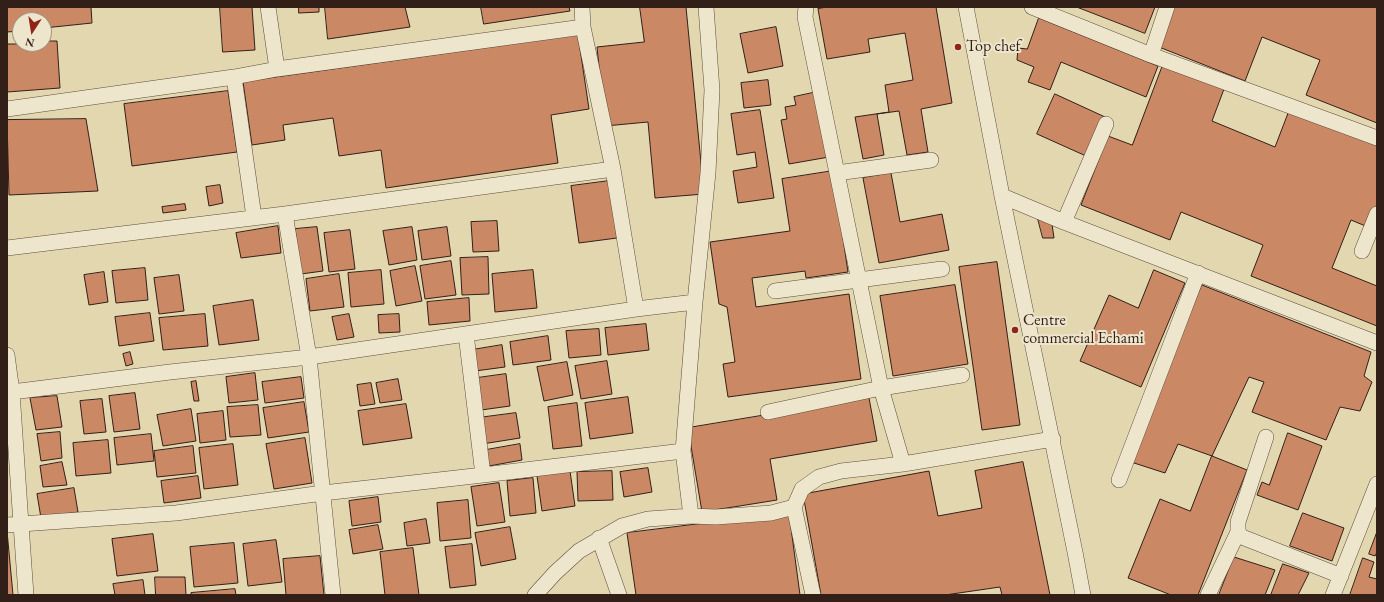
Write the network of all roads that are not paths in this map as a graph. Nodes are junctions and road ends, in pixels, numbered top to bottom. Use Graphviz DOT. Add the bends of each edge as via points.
graph roads {
  1 [pos="268,7"];
  2 [pos="582,7"];
  3 [pos="706,7"];
  4 [pos="806,7"];
  5 [pos="966,7"];
  6 [pos="1032,7"];
  7 [pos="1167,7"];
  8 [pos="583,27"];
  9 [pos="1151,55"];
  10 [pos="277,69"];
  11 [pos="234,77"];
  12 [pos="7,109"];
  13 [pos="1106,124"];
  14 [pos="1377,138"];
  15 [pos="931,160"];
  16 [pos="613,169"];
  17 [pos="837,173"];
  18 [pos="1002,196"];
  19 [pos="285,214"];
  20 [pos="1377,214"];
  21 [pos="254,217"];
  22 [pos="1064,222"];
  23 [pos="7,248"];
  24 [pos="1362,251"];
  25 [pos="942,269"];
  26 [pos="1198,272"];
  27 [pos="859,279"];
  28 [pos="774,291"];
  29 [pos="695,302"];
  30 [pos="636,309"];
  31 [pos="466,334"];
  32 [pos="1377,343"];
  33 [pos="7,355"];
  34 [pos="309,357"];
  35 [pos="962,375"];
  36 [pos="10,384"];
  37 [pos="881,388"];
  38 [pos="768,412"];
  39 [pos="1266,437"];
  40 [pos="1053,439"];
  41 [pos="682,451"];
  42 [pos="903,464"];
  43 [pos="483,475"];
  44 [pos="1119,480"];
  45 [pos="1377,484"];
  46 [pos="323,493"];
  47 [pos="794,507"];
  48 [pos="691,516"];
  49 [pos="14,524"];
  50 [pos="1238,532"];
  51 [pos="599,538"];
  52 [pos="1341,576"];
  53 [pos="26,595"];
  54 [pos="333,595"];
  55 [pos="535,595"];
  56 [pos="620,595"];
  57 [pos="813,595"];
  58 [pos="1083,595"];
  59 [pos="1208,595"];
  60 [pos="1333,595"];
  1 -- 10 [label="street"];
  2 -- 8 [label="street"];
  3 -- 29 [label="street" via="712,90 708,173"];
  4 -- 17 [label="street" via="805,17"];
  5 -- 18 [label="street"];
  6 -- 9 [label="street"];
  7 -- 9 [label="street"];
  8 -- 10 [label="street"];
  8 -- 16 [label="street"];
  9 -- 14 [label="street"];
  10 -- 11 [label="street"];
  11 -- 12 [label="street"];
  11 -- 21 [label="street"];
  13 -- 22 [label="street"];
  15 -- 17 [label="street"];
  16 -- 19 [label="street"];
  16 -- 30 [label="street"];
  17 -- 27 [label="street"];
  18 -- 22 [label="street"];
  18 -- 40 [label="street"];
  19 -- 21 [label="street"];
  19 -- 34 [label="street"];
  20 -- 24 [label="street"];
  21 -- 23 [label="street"];
  22 -- 26 [label="street"];
  25 -- 27 [label="street"];
  26 -- 32 [label="street"];
  26 -- 44 [label="street"];
  27 -- 28 [label="street"];
  27 -- 37 [label="street"];
  29 -- 30 [label="street"];
  29 -- 41 [label="street"];
  30 -- 31 [label="street"];
  31 -- 34 [label="street"];
  31 -- 43 [label="street"];
  33 -- 36 [label="street"];
  34 -- 36 [label="street" via="170,372"];
  34 -- 46 [label="street"];
  35 -- 37 [label="street"];
  36 -- 49 [label="street"];
  37 -- 38 [label="street"];
  37 -- 42 [label="street"];
  39 -- 50 [label="street" via="1238,522"];
  40 -- 42 [label="street"];
  40 -- 58 [label="street"];
  41 -- 43 [label="street"];
  41 -- 48 [label="street"];
  42 -- 47 [label="street" via="841,470 819,477 802,489"];
  43 -- 46 [label="street"];
  45 -- 52 [label="street"];
  46 -- 49 [label="street" via="176,513"];
  46 -- 54 [label="street"];
  47 -- 48 [label="street" via="770,513"];
  47 -- 57 [label="street"];
  48 -- 51 [label="street" via="648,519 622,526"];
  49 -- 53 [label="street"];
  50 -- 52 [label="street" via="1242,537"];
  50 -- 59 [label="street"];
  51 -- 55 [label="street" via="579,551"];
  51 -- 56 [label="street"];
  52 -- 60 [label="street"];
}
